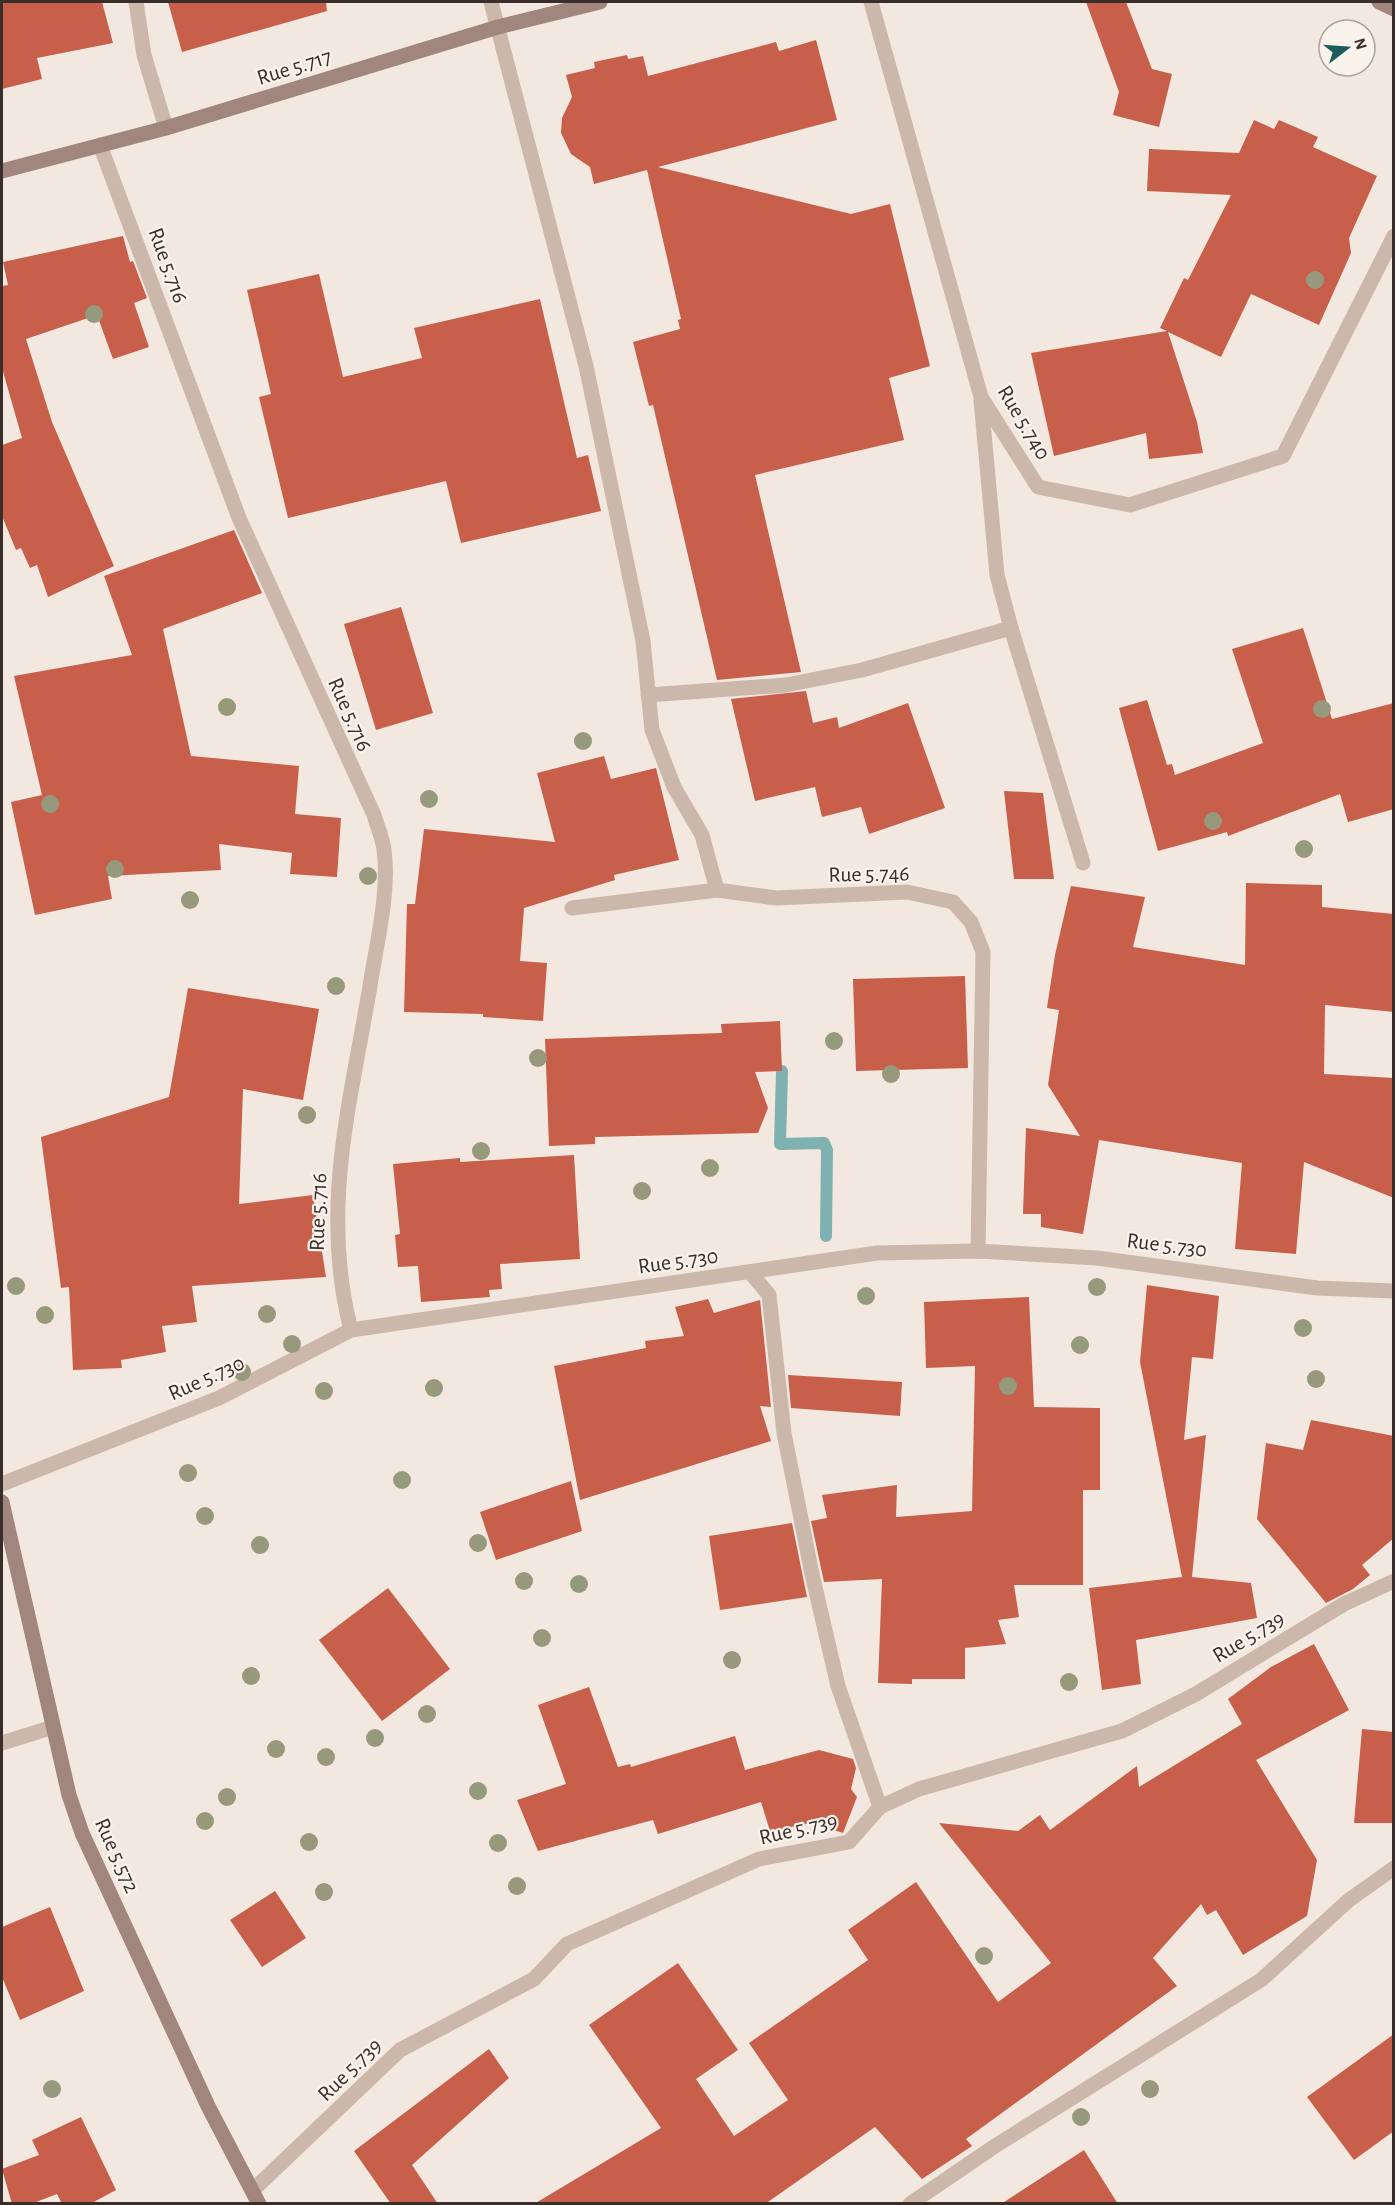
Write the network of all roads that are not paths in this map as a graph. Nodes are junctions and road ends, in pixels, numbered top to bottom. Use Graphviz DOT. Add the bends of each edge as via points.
graph roads {
  1 [pos="136,2"];
  2 [pos="491,2"];
  3 [pos="600,2"];
  4 [pos="871,2"];
  5 [pos="1379,2"];
  6 [pos="1394,9"];
  7 [pos="498,27"];
  8 [pos="166,128"];
  9 [pos="100,145"];
  10 [pos="2,171"];
  11 [pos="1394,236"];
  12 [pos="981,398"];
  13 [pos="1011,628"];
  14 [pos="648,695"];
  15 [pos="1083,863"];
  16 [pos="717,890"];
  17 [pos="572,909"];
  18 [pos="978,1251"];
  19 [pos="750,1272"];
  20 [pos="1394,1291"];
  21 [pos="351,1330"];
  22 [pos="2,1484"];
  23 [pos="2,1502"];
  24 [pos="1394,1581"];
  25 [pos="53,1727"];
  26 [pos="2,1743"];
  27 [pos="880,1807"];
  28 [pos="1394,1868"];
  29 [pos="256,2197"];
  30 [pos="910,2204"];
  1 -- 8 [label="street" via="144,55"];
  2 -- 7 [label="street"];
  3 -- 7 [label="street, Rue 5.717"];
  4 -- 12 [label="street, Rue 5.740"];
  5 -- 6 [label="street"];
  7 -- 8 [label="street, Rue 5.717"];
  7 -- 14 [label="street" via="586,366 643,641"];
  8 -- 9 [label="street, Rue 5.717"];
  9 -- 10 [label="street, Rue 5.717"];
  9 -- 21 [label="street, Rue 5.716" via="239,518 374,815 384,850 382,908 343,1137 338,1200 336,1251"];
  11 -- 12 [label="street, Rue 5.740" via="1282,456 1130,505 1038,487"];
  12 -- 13 [label="street" via="997,575"];
  13 -- 14 [label="street" via="862,669 786,685"];
  13 -- 15 [label="street"];
  14 -- 16 [label="street" via="652,729 674,787 702,835"];
  16 -- 17 [label="street, Rue 5.746"];
  16 -- 18 [label="street, Rue 5.746" via="776,898 907,892 953,902 971,922 983,952"];
  18 -- 19 [label="street, Rue 5.730" via="877,1253"];
  18 -- 20 [label="street, Rue 5.730" via="1097,1258 1317,1288"];
  19 -- 21 [label="street, Rue 5.730"];
  19 -- 27 [label="street" via="769,1295 784,1433 812,1574 838,1686"];
  21 -- 22 [label="street, Rue 5.730" via="219,1398"];
  23 -- 25 [label="street, Rue 5.572"];
  24 -- 27 [label="street, Rue 5.739" via="1344,1604 1196,1694 1122,1731 920,1789"];
  25 -- 26 [label="street"];
  25 -- 29 [label="street, Rue 5.572" via="82,1833 208,2106"];
  27 -- 29 [label="street, Rue 5.739" via="849,1842 759,1859 567,1944 534,1979 400,2050"];
  28 -- 30 [label="street" via="1349,1900 1261,1980"];
}
